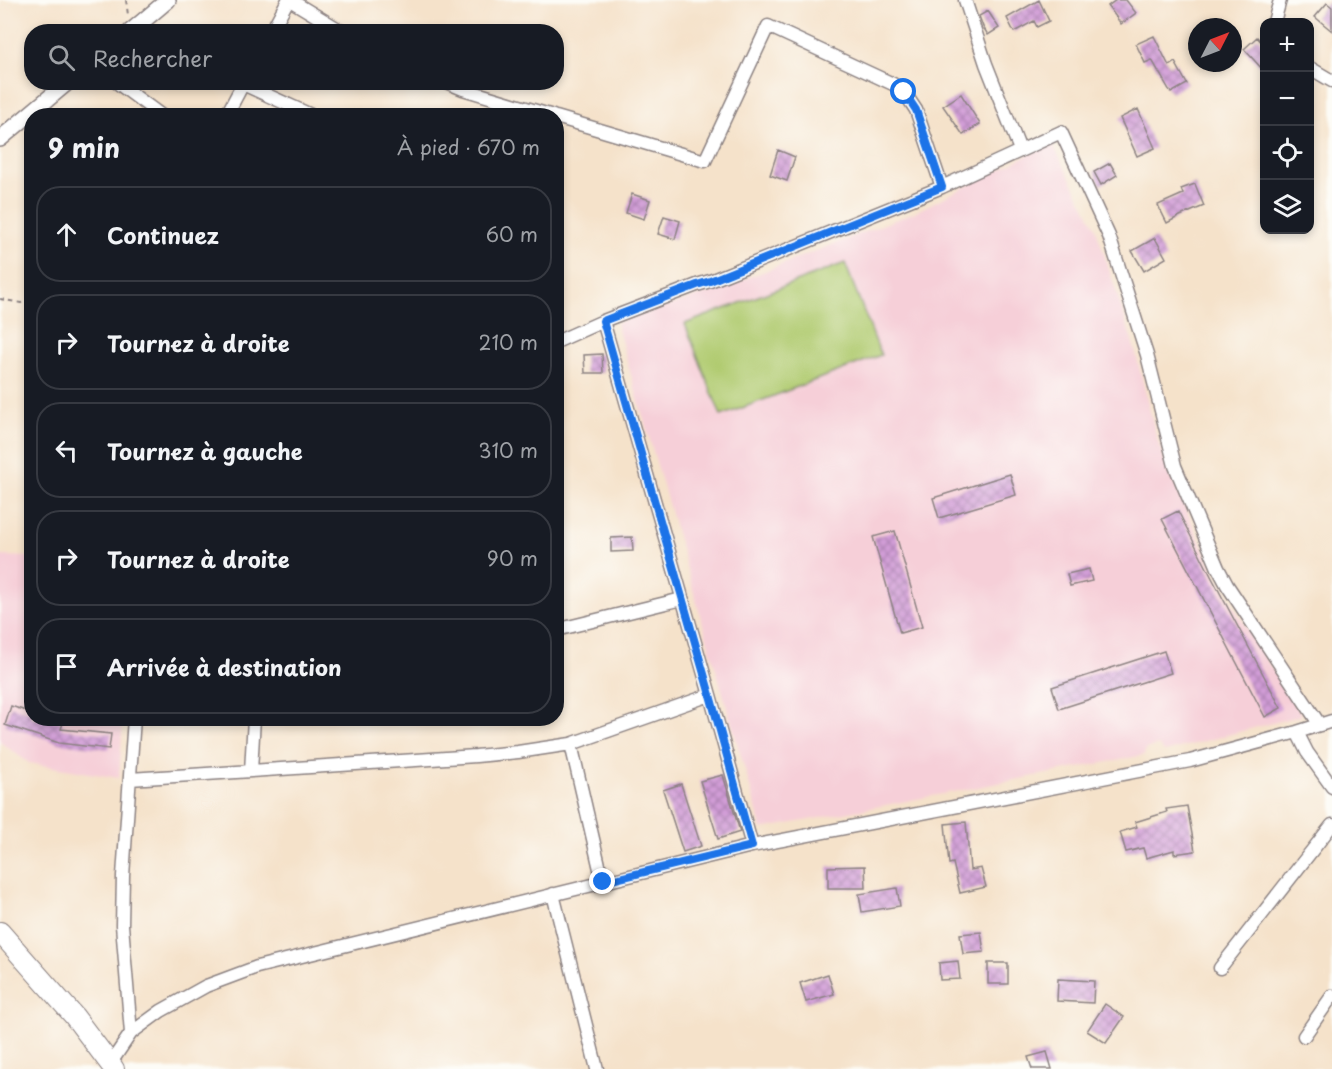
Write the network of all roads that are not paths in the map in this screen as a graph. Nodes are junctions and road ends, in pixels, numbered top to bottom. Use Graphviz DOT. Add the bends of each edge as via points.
graph roads {
  1 [pos="168,0"];
  2 [pos="289,0"];
  3 [pos="965,0"];
  4 [pos="1280,0"];
  5 [pos="1275,18"];
  6 [pos="140,24"];
  7 [pos="276,24"];
  8 [pos="330,24"];
  9 [pos="1314,70"];
  10 [pos="1332,81"];
  11 [pos="59,90"];
  12 [pos="127,90"];
  13 [pos="240,90"];
  14 [pos="259,90"];
  15 [pos="472,90"];
  16 [pos="38,108"];
  17 [pos="151,108"];
  18 [pos="230,108"];
  19 [pos="296,108"];
  20 [pos="529,108"];
  21 [pos="564,119"];
  22 [pos="24,120"];
  23 [pos="0,140"];
  24 [pos="1020,150"];
  25 [pos="942,187"];
  26 [pos="603,321"];
  27 [pos="564,338"];
  28 [pos="682,599"];
  29 [pos="564,628"];
  30 [pos="710,695"];
  31 [pos="1326,723"];
  32 [pos="133,726"];
  33 [pos="254,726"];
  34 [pos="1297,732"];
  35 [pos="571,744"];
  36 [pos="251,771"];
  37 [pos="130,778"];
  38 [pos="1332,787"];
  39 [pos="1332,825"];
  40 [pos="752,846"];
  41 [pos="603,882"];
  42 [pos="553,894"];
  43 [pos="0,932"];
  44 [pos="1220,968"];
  45 [pos="1332,996"];
  46 [pos="131,1034"];
  47 [pos="1304,1036"];
  48 [pos="112,1066"];
  49 [pos="597,1069"];
  1 -- 6 [label="street"];
  2 -- 7 [label="street"];
  2 -- 8 [label="street"];
  3 -- 24 [label="street"];
  4 -- 5 [label="street"];
  9 -- 10 [label="street"];
  11 -- 16 [label="street"];
  12 -- 17 [label="street"];
  13 -- 18 [label="street"];
  14 -- 19 [label="street"];
  15 -- 20 [label="street"];
  21 -- 25 [label="street" via="705,161 768,26 904,92 916,110"];
  22 -- 23 [label="street"];
  24 -- 25 [label="street"];
  24 -- 31 [label="street" via="1061,132 1109,236 1147,355 1175,466 1214,558 1227,585"];
  25 -- 26 [label="street"];
  26 -- 27 [label="street"];
  26 -- 28 [label="street"];
  28 -- 29 [label="street"];
  28 -- 30 [label="street"];
  30 -- 35 [label="street"];
  30 -- 40 [label="street"];
  31 -- 34 [label="street"];
  32 -- 37 [label="street"];
  33 -- 36 [label="street"];
  34 -- 38 [label="street"];
  34 -- 40 [label="street" via="1190,761"];
  35 -- 36 [label="street" via="476,756"];
  35 -- 41 [label="street"];
  36 -- 37 [label="street"];
  37 -- 46 [label="street" via="122,925"];
  39 -- 44 [label="street"];
  40 -- 41 [label="street"];
  41 -- 42 [label="street"];
  42 -- 46 [label="street" via="257,967 206,986 161,1011"];
  42 -- 49 [label="street"];
  43 -- 48 [label="main road"];
  45 -- 47 [label="street"];
  46 -- 48 [label="street"];
}
